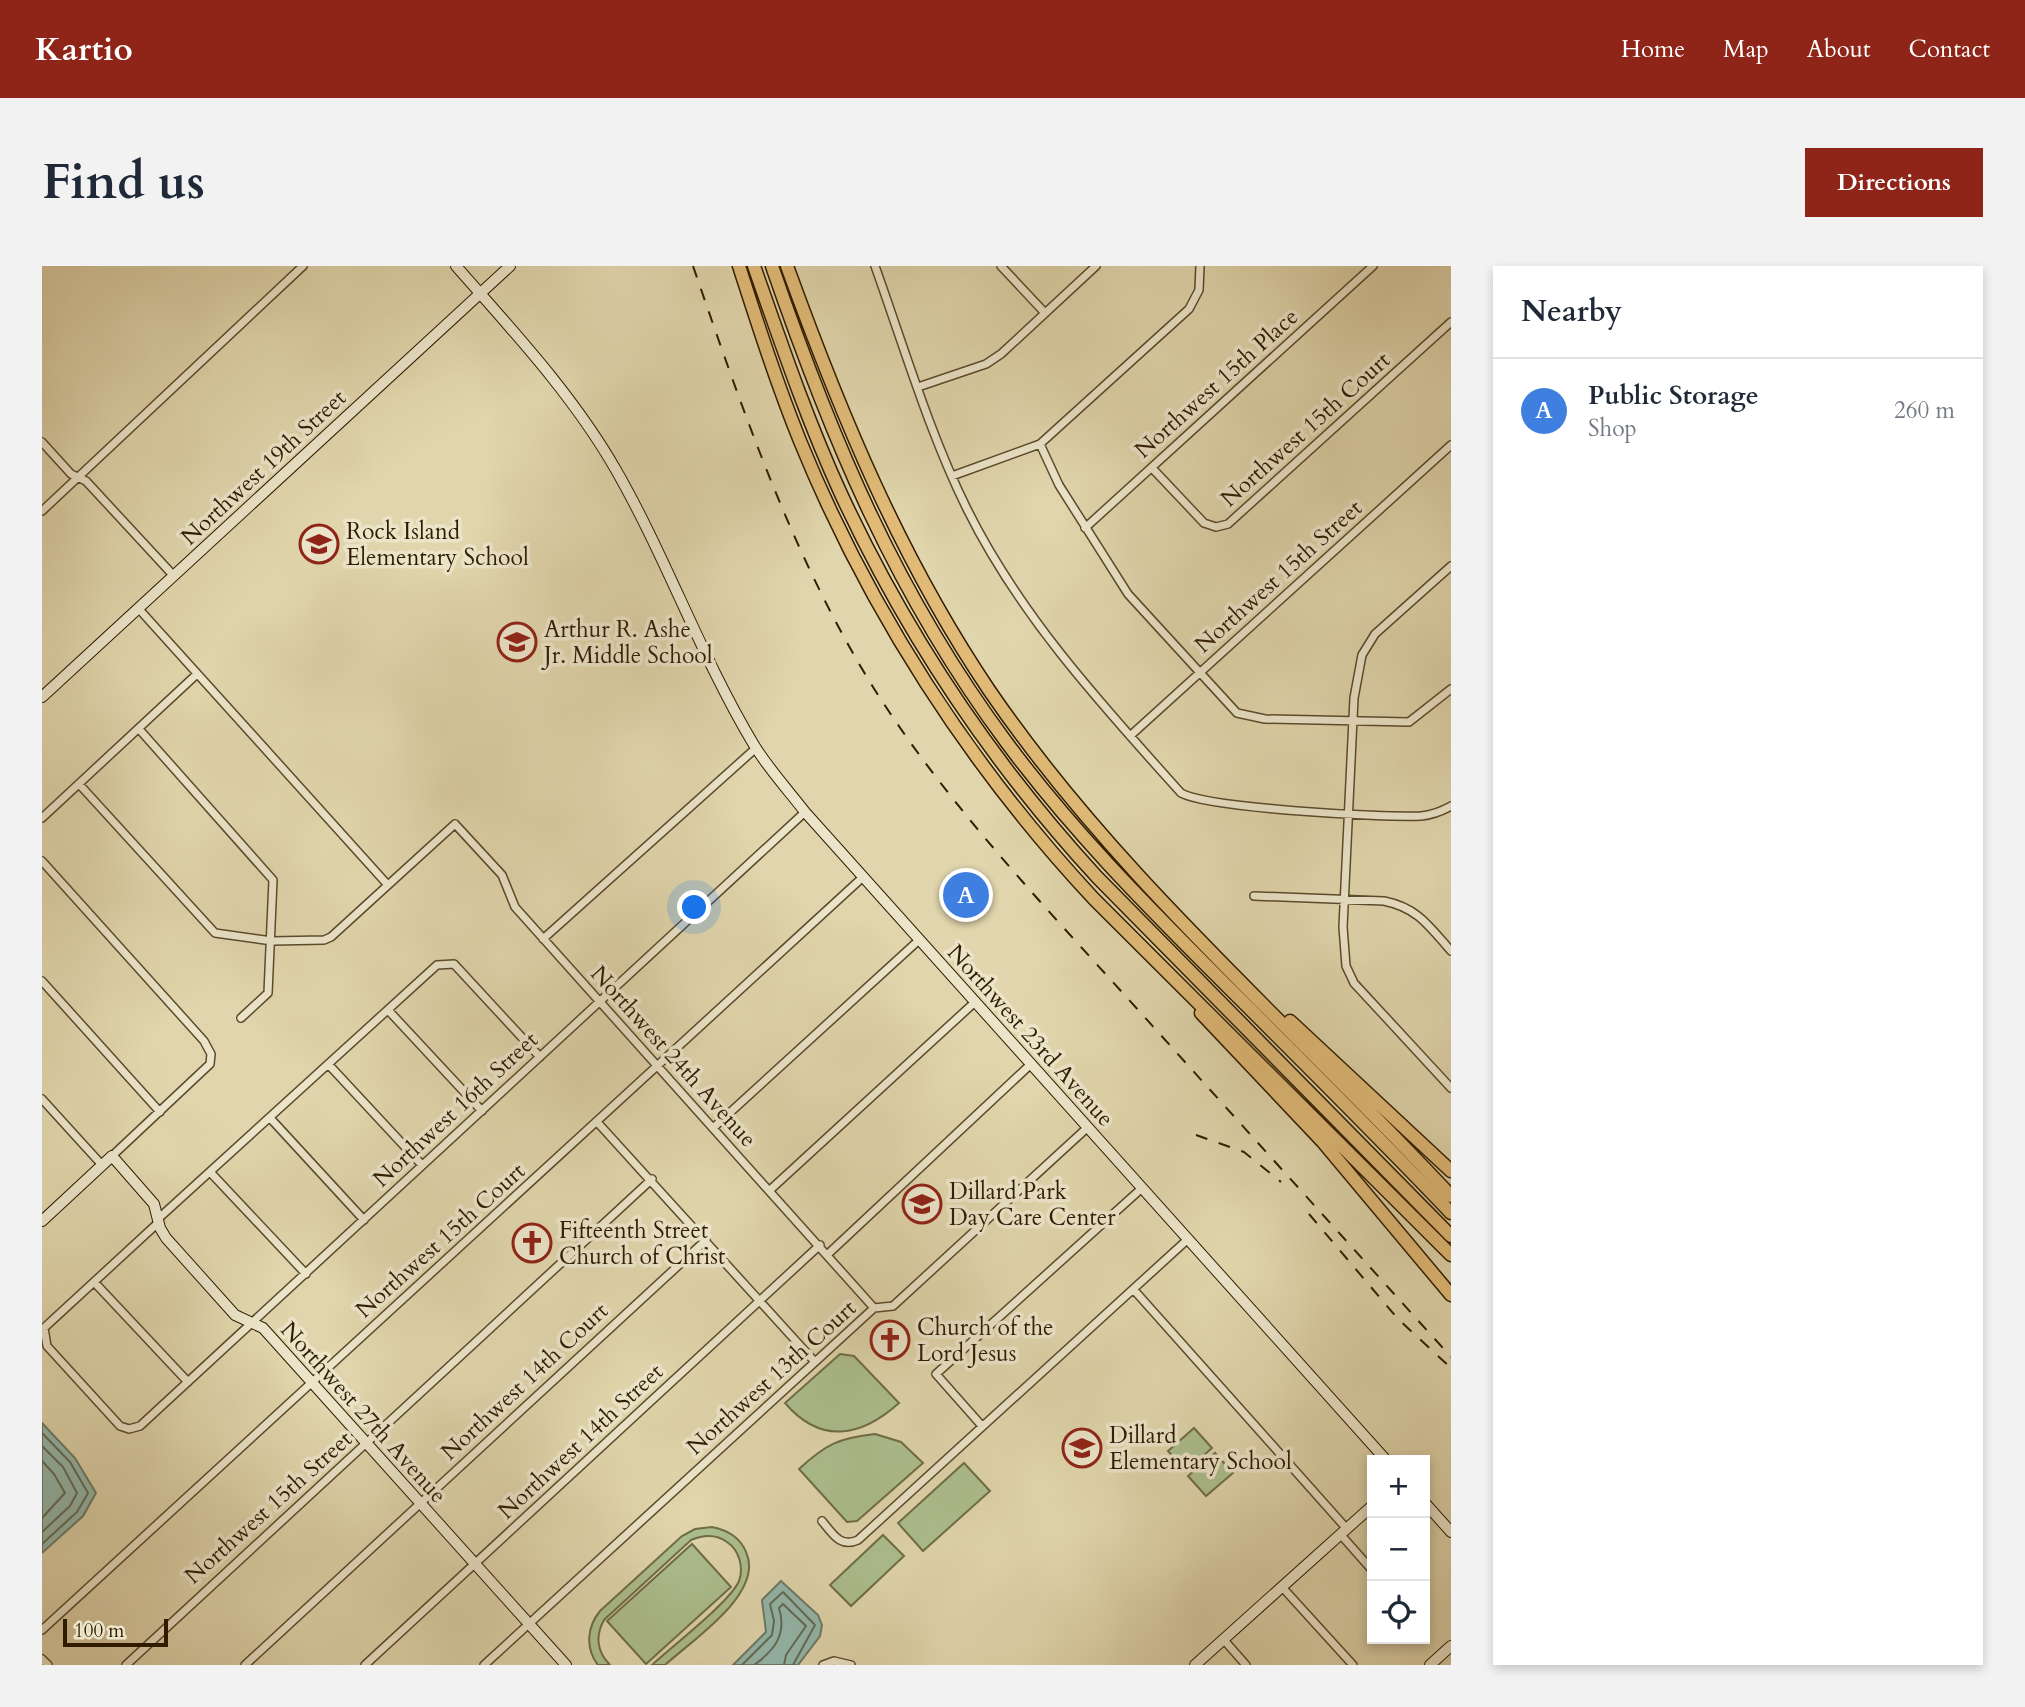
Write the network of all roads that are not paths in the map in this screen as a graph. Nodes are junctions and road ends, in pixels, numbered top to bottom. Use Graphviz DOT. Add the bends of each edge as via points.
graph roads {
  1 [pos="303,266"];
  2 [pos="456,266"];
  3 [pos="510,266"];
  4 [pos="739,266"];
  5 [pos="754,266"];
  6 [pos="772,266"];
  7 [pos="787,266"];
  8 [pos="875,266"];
  9 [pos="1001,266"];
  10 [pos="1096,266"];
  11 [pos="1200,266"];
  12 [pos="1373,266"];
  13 [pos="480,293"];
  14 [pos="1045,313"];
  15 [pos="1451,322"];
  16 [pos="918,387"];
  17 [pos="42,442"];
  18 [pos="1040,444"];
  19 [pos="1451,445"];
  20 [pos="1152,468"];
  21 [pos="952,476"];
  22 [pos="79,477"];
  23 [pos="42,511"];
  24 [pos="1085,528"];
  25 [pos="1451,566"];
  26 [pos="173,575"];
  27 [pos="879,606"];
  28 [pos="138,608"];
  29 [pos="1199,673"];
  30 [pos="197,674"];
  31 [pos="1451,689"];
  32 [pos="989,690"];
  33 [pos="955,696"];
  34 [pos="42,697"];
  35 [pos="1354,722"];
  36 [pos="139,729"];
  37 [pos="1130,736"];
  38 [pos="756,748"];
  39 [pos="79,784"];
  40 [pos="1053,802"];
  41 [pos="1451,806"];
  42 [pos="805,812"];
  43 [pos="1349,813"];
  44 [pos="42,818"];
  45 [pos="42,861"];
  46 [pos="863,877"];
  47 [pos="387,884"];
  48 [pos="1254,896"];
  49 [pos="1345,900"];
  50 [pos="543,939"];
  51 [pos="919,940"];
  52 [pos="272,941"];
  53 [pos="1451,951"];
  54 [pos="1175,979"];
  55 [pos="42,981"];
  56 [pos="1249,988"];
  57 [pos="975,1002"];
  58 [pos="599,1003"];
  59 [pos="388,1010"];
  60 [pos="241,1018"];
  61 [pos="540,1057"];
  62 [pos="1031,1063"];
  63 [pos="329,1065"];
  64 [pos="657,1067"];
  65 [pos="1451,1088"];
  66 [pos="42,1099"];
  67 [pos="482,1111"];
  68 [pos="160,1112"];
  69 [pos="271,1119"];
  70 [pos="598,1123"];
  71 [pos="1088,1127"];
  72 [pos="713,1128"];
  73 [pos="112,1156"];
  74 [pos="102,1165"];
  75 [pos="422,1165"];
  76 [pos="1451,1171"];
  77 [pos="211,1173"];
  78 [pos="652,1179"];
  79 [pos="1142,1188"];
  80 [pos="770,1189"];
  81 [pos="1451,1196"];
  82 [pos="1451,1213"];
  83 [pos="43,1219"];
  84 [pos="159,1220"];
  85 [pos="364,1220"];
  86 [pos="1451,1236"];
  87 [pos="706,1240"];
  88 [pos="1187,1240"];
  89 [pos="820,1245"];
  90 [pos="828,1254"];
  91 [pos="1451,1255"];
  92 [pos="306,1274"];
  93 [pos="95,1283"];
  94 [pos="1134,1290"];
  95 [pos="1451,1295"];
  96 [pos="759,1302"];
  97 [pos="874,1308"];
  98 [pos="253,1324"];
  99 [pos="43,1338"];
  100 [pos="815,1362"];
  101 [pos="313,1381"];
  102 [pos="188,1382"];
  103 [pos="982,1426"];
  104 [pos="366,1443"];
  105 [pos="1381,1455"];
  106 [pos="421,1503"];
  107 [pos="1430,1509"];
  108 [pos="1367,1511"];
  109 [pos="822,1521"];
  110 [pos="1344,1532"];
  111 [pos="1451,1532"];
  112 [pos="1367,1563"];
  113 [pos="474,1564"];
  114 [pos="1282,1587"];
  115 [pos="529,1623"];
  116 [pos="42,1630"];
  117 [pos="1224,1640"];
  118 [pos="1451,1646"];
  119 [pos="42,1659"];
  120 [pos="48,1665"];
  121 [pos="126,1665"];
  122 [pos="245,1665"];
  123 [pos="365,1665"];
  124 [pos="484,1665"];
  125 [pos="566,1665"];
  126 [pos="823,1665"];
  127 [pos="851,1665"];
  128 [pos="1195,1665"];
  129 [pos="1245,1665"];
  130 [pos="1353,1665"];
  131 [pos="1430,1665"];
  1 -- 22 [label="street"];
  2 -- 13 [label="street, Northwest 23rd Avenue"];
  3 -- 13 [label="street, Northwest 19th Street"];
  4 -- 27 [label="highway" via="801,443"];
  5 -- 33 [label="highway" via="802,401 842,495 901,609"];
  6 -- 40 [label="highway" via="830,429 895,567 961,678"];
  7 -- 32 [label="highway" via="876,492 923,583"];
  8 -- 16 [label="street"];
  9 -- 14 [label="street"];
  10 -- 14 [label="street"];
  11 -- 18 [label="street" via="1199,290 1189,309"];
  12 -- 20 [label="street, Northwest 15th Place"];
  13 -- 26 [label="street, Northwest 19th Street"];
  13 -- 38 [label="street, Northwest 23rd Avenue" via="587,425 616,471"];
  14 -- 16 [label="street" via="986,364"];
  15 -- 20 [label="street, Northwest 15th Court" via="1228,524 1204,523"];
  16 -- 21 [label="street"];
  17 -- 22 [label="street"];
  18 -- 21 [label="street"];
  18 -- 24 [label="street"];
  19 -- 29 [label="street, Northwest 15th Street"];
  20 -- 24 [label="street, Northwest 15th Place"];
  21 -- 37 [label="street" via="993,555 1065,662"];
  22 -- 23 [label="street"];
  22 -- 26 [label="street"];
  24 -- 29 [label="street" via="1128,594"];
  25 -- 35 [label="street" via="1375,634 1362,655"];
  26 -- 28 [label="street, Northwest 19th Street"];
  27 -- 33 [label="highway"];
  27 -- 54 [label="highway" via="948,717 1009,800 1094,899"];
  28 -- 30 [label="street"];
  28 -- 34 [label="street, Northwest 19th Street"];
  29 -- 35 [label="street" via="1237,713 1265,719"];
  29 -- 37 [label="street, Northwest 15th Street"];
  30 -- 36 [label="street"];
  30 -- 47 [label="street"];
  31 -- 35 [label="street" via="1409,722"];
  32 -- 40 [label="highway"];
  32 -- 56 [label="highway" via="1099,831"];
  33 -- 86 [label="highway" via="1088,868"];
  35 -- 43 [label="street"];
  36 -- 39 [label="street"];
  36 -- 52 [label="street" via="273,880"];
  37 -- 43 [label="street" via="1189,797"];
  38 -- 42 [label="street, Northwest 23rd Avenue"];
  38 -- 50 [label="street"];
  39 -- 44 [label="street"];
  39 -- 52 [label="street" via="215,933"];
  40 -- 82 [label="highway" via="1121,880"];
  41 -- 43 [label="street" via="1422,816"];
  42 -- 46 [label="street, Northwest 23rd Avenue"];
  42 -- 58 [label="street, Northwest 16th Street"];
  43 -- 49 [label="street"];
  45 -- 68 [label="street" via="211,1054 210,1064"];
  46 -- 51 [label="street, Northwest 23rd Avenue"];
  46 -- 64 [label="street, Northwest 15th Court"];
  47 -- 50 [label="street, Northwest 24th Avenue" via="455,824 502,875 515,907"];
  47 -- 52 [label="street" via="324,940"];
  48 -- 49 [label="street"];
  49 -- 53 [label="street" via="1402,904 1416,912"];
  49 -- 65 [label="street" via="1346,966 1354,983"];
  50 -- 58 [label="street, Northwest 24th Avenue"];
  51 -- 57 [label="street, Northwest 23rd Avenue"];
  51 -- 72 [label="street"];
  52 -- 60 [label="street" via="268,993"];
  54 -- 91 [label="highway"];
  54 -- 95 [label="highway" via="1213,1030 1322,1141"];
  55 -- 68 [label="street"];
  56 -- 76 [label="highway" via="1308,1035"];
  56 -- 81 [label="highway"];
  57 -- 62 [label="street, Northwest 23rd Avenue"];
  57 -- 80 [label="street"];
  58 -- 61 [label="street, Northwest 16th Street"];
  58 -- 64 [label="street, Northwest 24th Avenue"];
  59 -- 61 [label="street" via="437,965 454,964"];
  59 -- 63 [label="street"];
  59 -- 67 [label="street"];
  61 -- 67 [label="street, Northwest 16th Street"];
  62 -- 71 [label="street, Northwest 23rd Avenue"];
  62 -- 90 [label="street"];
  63 -- 69 [label="street"];
  63 -- 75 [label="street"];
  64 -- 70 [label="street, Northwest 15th Court"];
  64 -- 72 [label="street, Northwest 24th Avenue"];
  66 -- 74 [label="street"];
  67 -- 75 [label="street, Northwest 16th Street"];
  68 -- 73 [label="street"];
  69 -- 77 [label="street"];
  69 -- 85 [label="street"];
  70 -- 78 [label="street"];
  70 -- 101 [label="street, Northwest 15th Court"];
  71 -- 79 [label="street, Northwest 23rd Avenue"];
  71 -- 97 [label="street, Northwest 13th Court" via="893,1306"];
  72 -- 80 [label="street, Northwest 24th Avenue"];
  73 -- 74 [label="street"];
  73 -- 84 [label="street, Northwest 27th Avenue" via="154,1204"];
  74 -- 83 [label="street"];
  75 -- 85 [label="street, Northwest 16th Street"];
  77 -- 84 [label="street"];
  77 -- 92 [label="street"];
  78 -- 87 [label="street"];
  78 -- 104 [label="street, Northwest 15th Street"];
  79 -- 88 [label="street, Northwest 23rd Avenue"];
  79 -- 103 [label="street" via="936,1374"];
  80 -- 89 [label="street, Northwest 24th Avenue"];
  84 -- 93 [label="street"];
  84 -- 98 [label="street, Northwest 27th Avenue" via="166,1238 235,1315"];
  85 -- 92 [label="street, Northwest 16th Street"];
  87 -- 96 [label="street"];
  87 -- 106 [label="street, Northwest 14th Court"];
  88 -- 94 [label="street"];
  88 -- 105 [label="street, Northwest 23rd Avenue"];
  89 -- 90 [label="street, Northwest 24th Avenue"];
  89 -- 96 [label="street, Northwest 14th Street"];
  90 -- 97 [label="street, Northwest 24th Avenue"];
  92 -- 98 [label="street, Northwest 16th Street"];
  93 -- 99 [label="street" via="44,1328"];
  93 -- 102 [label="street"];
  94 -- 103 [label="street"];
  94 -- 110 [label="street"];
  96 -- 100 [label="street"];
  96 -- 113 [label="street, Northwest 14th Street"];
  97 -- 100 [label="street, Northwest 13th Court"];
  98 -- 101 [label="street, Northwest 27th Avenue" via="263,1328"];
  98 -- 102 [label="street, Northwest 16th Street"];
  99 -- 102 [label="street, Northwest 16th Street" via="120,1426 129,1429 140,1426"];
  100 -- 115 [label="street, Northwest 13th Court"];
  101 -- 104 [label="street, Northwest 27th Avenue"];
  101 -- 116 [label="street, Northwest 15th Court"];
  103 -- 109 [label="street" via="858,1540 841,1542"];
  104 -- 106 [label="street, Northwest 27th Avenue"];
  104 -- 121 [label="street, Northwest 15th Street"];
  106 -- 113 [label="street, Northwest 27th Avenue"];
  106 -- 122 [label="street, Northwest 14th Court"];
  107 -- 111 [label="street"];
  108 -- 110 [label="street"];
  110 -- 112 [label="street"];
  110 -- 114 [label="street"];
  113 -- 115 [label="street, Northwest 27th Avenue"];
  113 -- 123 [label="street, Northwest 14th Street"];
  114 -- 117 [label="street"];
  114 -- 130 [label="street"];
  115 -- 124 [label="street, Northwest 13th Court"];
  115 -- 125 [label="street, Northwest 27th Avenue"];
  117 -- 128 [label="street"];
  117 -- 129 [label="street"];
  118 -- 131 [label="street"];
  119 -- 120 [label="street"];
  126 -- 127 [label="street" via="834,1661"];
}
